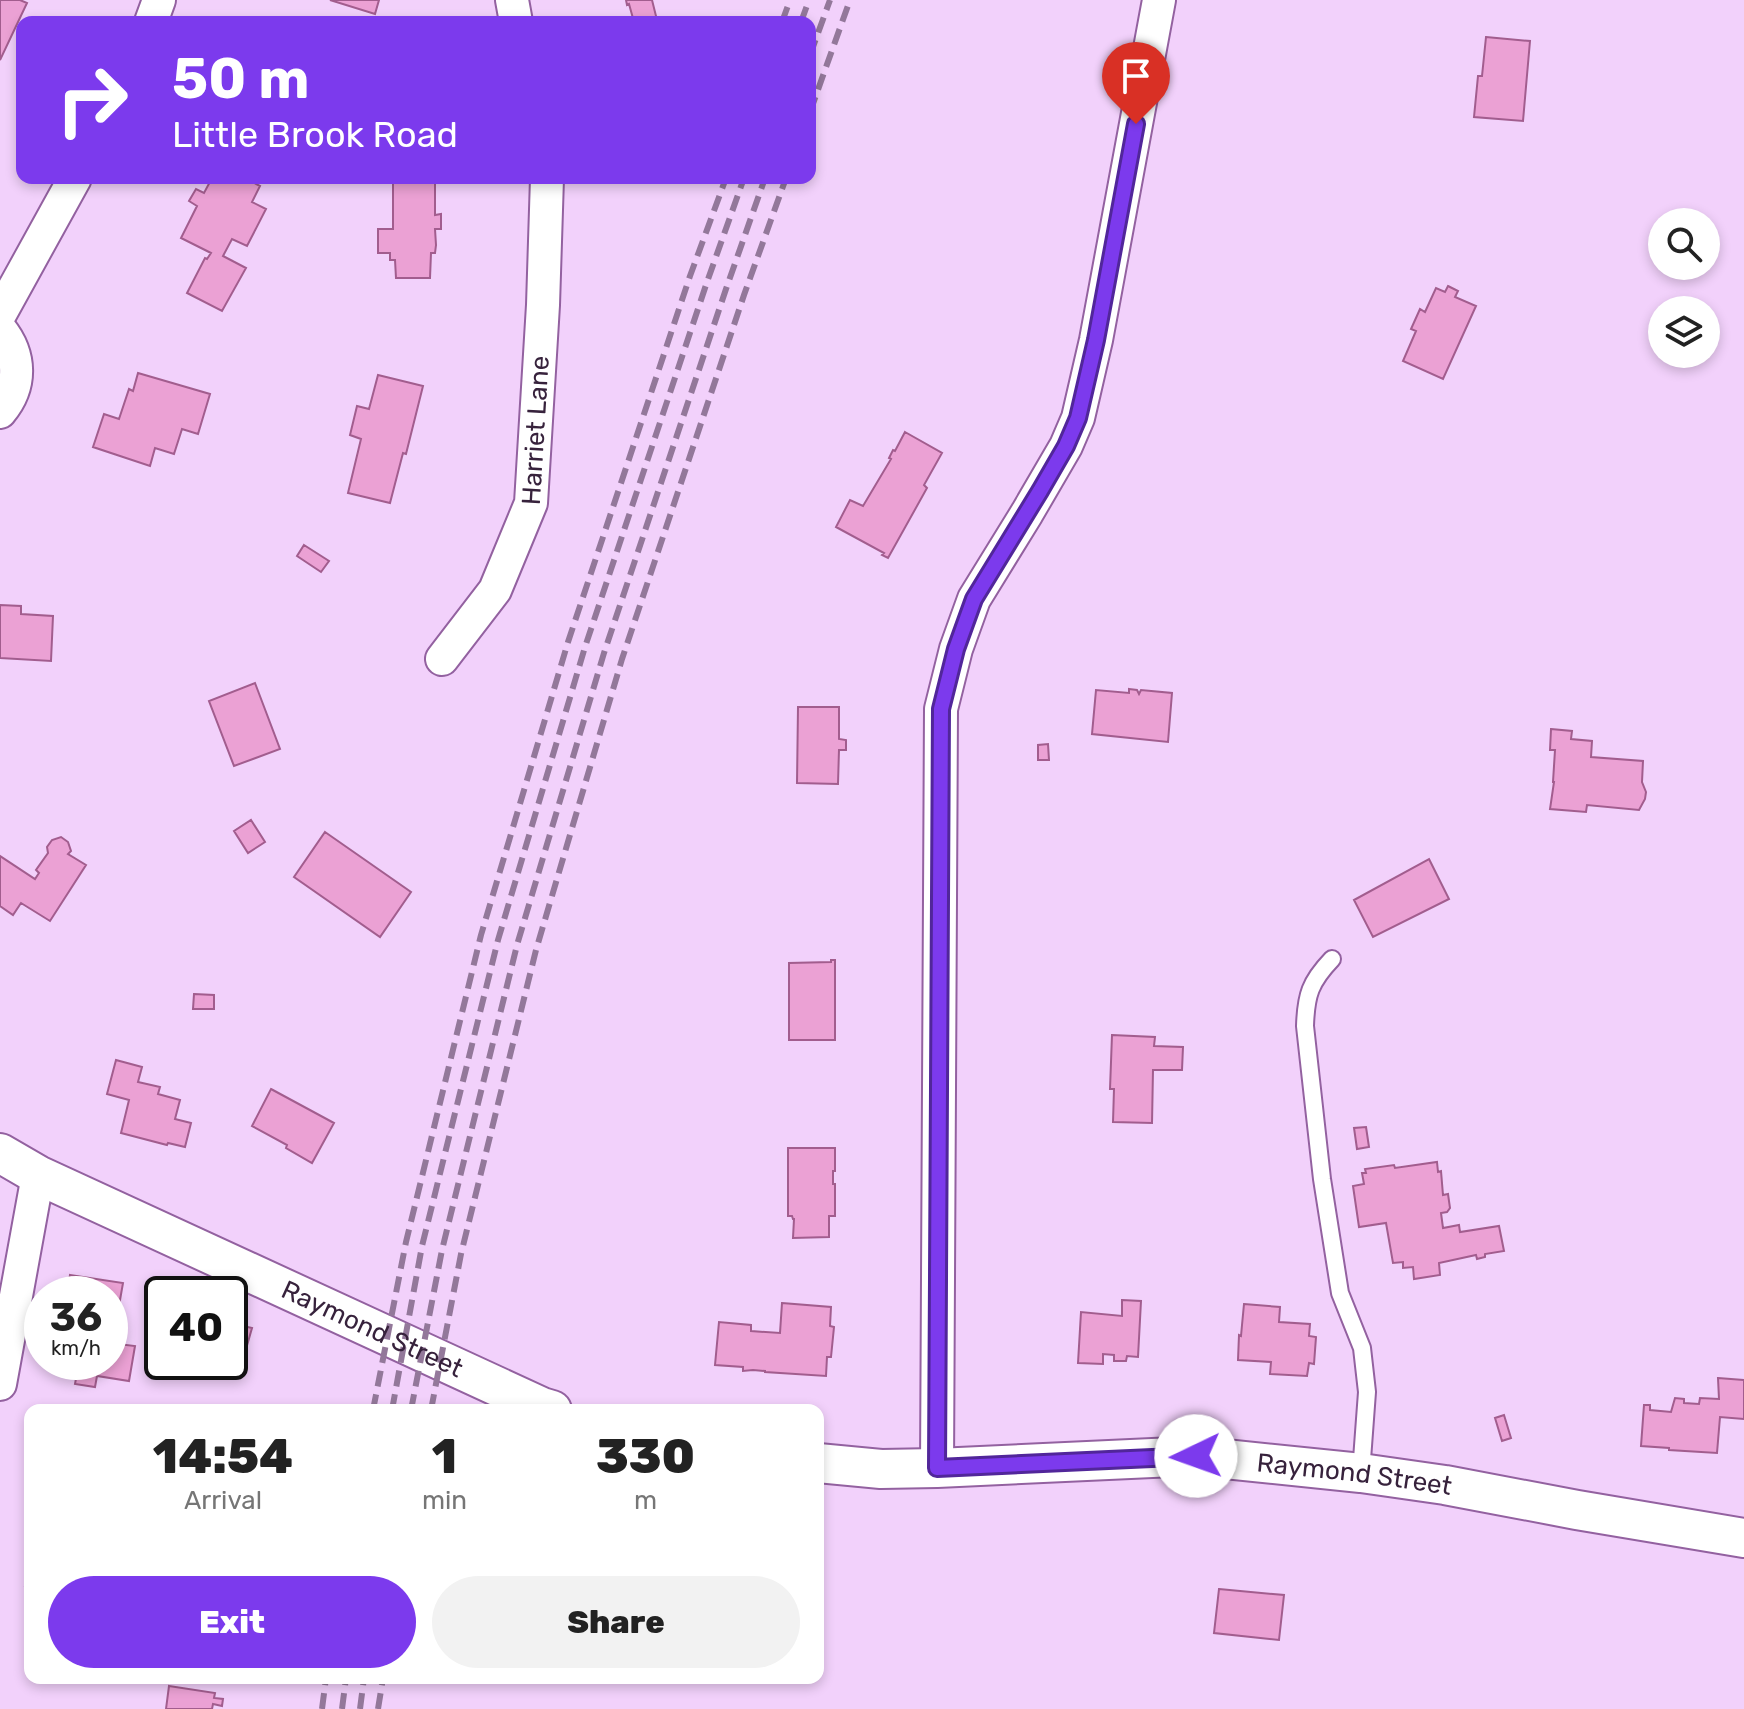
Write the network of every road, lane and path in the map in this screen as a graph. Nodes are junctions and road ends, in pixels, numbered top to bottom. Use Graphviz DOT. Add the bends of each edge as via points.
graph roads {
  1 [pos="1159,0"];
  2 [pos="72,184"];
  3 [pos="547,184"];
  4 [pos="0,314"];
  5 [pos="0,329"];
  6 [pos="0,412"];
  7 [pos="442,659"];
  8 [pos="1332,959"];
  9 [pos="0,1153"];
  10 [pos="38,1175"];
  11 [pos="0,1384"];
  12 [pos="535,1404"];
  13 [pos="824,1464"];
  14 [pos="937,1468"];
  15 [pos="1361,1473"];
  16 [pos="1744,1538"];
  1 -- 14 [label="street" via="1078,418 974,599 941,709"];
  2 -- 4 [label="street"];
  3 -- 7 [label="street, Harriet Lane" via="531,503 495,590"];
  5 -- 6 [label="street" via="17,364 14,388"];
  8 -- 15 [label="lane" via="1317,975 1306,1001 1305,1026 1340,1293 1362,1348 1367,1392"];
  9 -- 10 [label="street, Raymond Street"];
  10 -- 11 [label="street"];
  10 -- 12 [label="street, Raymond Street"];
  13 -- 14 [label="street, Raymond Street"];
  14 -- 15 [label="street, Raymond Street" via="1196,1456"];
  15 -- 16 [label="street, Raymond Street"];
}
